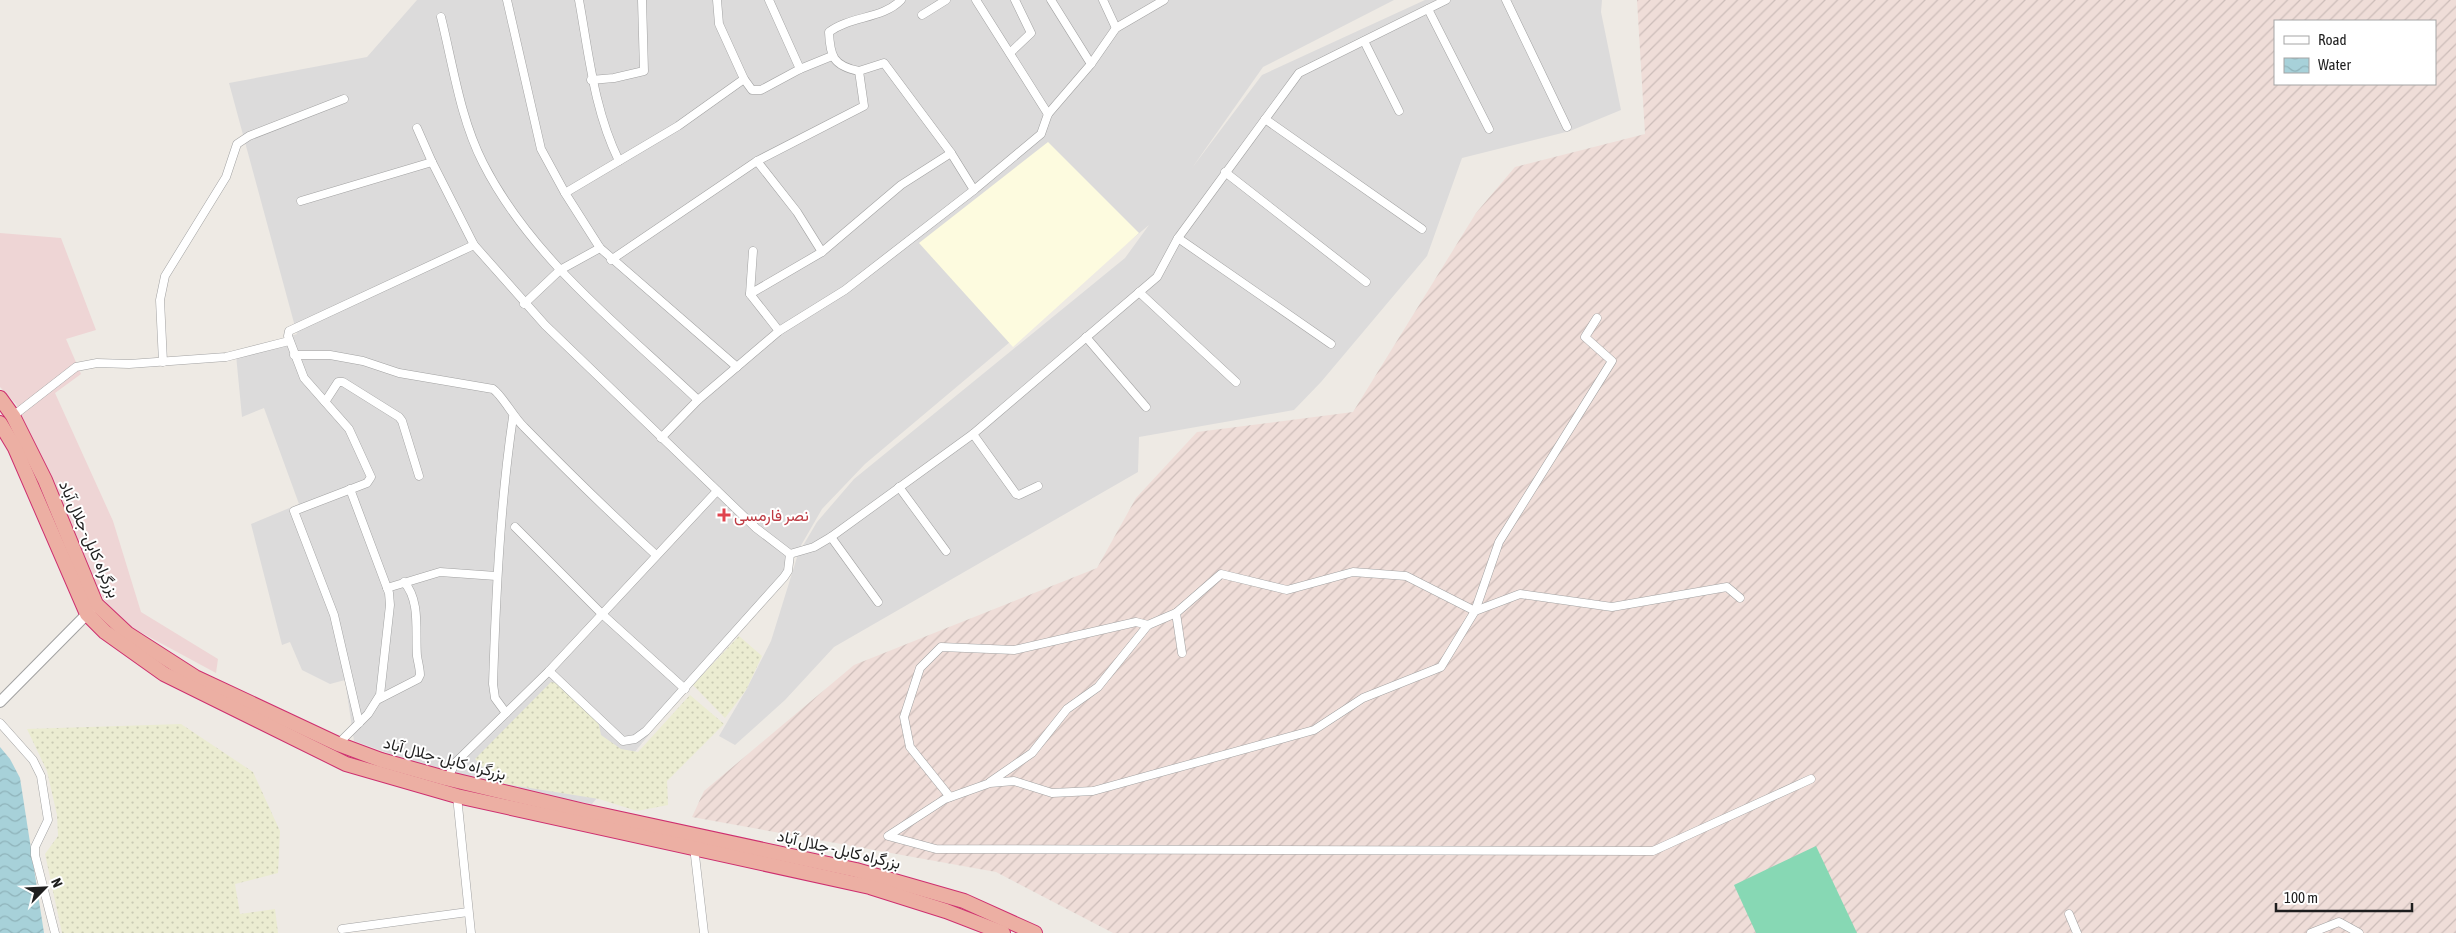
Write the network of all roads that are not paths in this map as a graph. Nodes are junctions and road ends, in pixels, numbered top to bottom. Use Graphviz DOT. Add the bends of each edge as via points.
graph roads {
  1 [pos="508,0"];
  2 [pos="579,0"];
  3 [pos="642,0"];
  4 [pos="717,0"];
  5 [pos="769,0"];
  6 [pos="901,0"];
  7 [pos="946,0"];
  8 [pos="976,0"];
  9 [pos="1015,0"];
  10 [pos="1051,0"];
  11 [pos="1103,0"];
  12 [pos="1164,0"];
  13 [pos="1446,0"];
  14 [pos="1506,0"];
  15 [pos="1428,8"];
  16 [pos="922,15"];
  17 [pos="441,17"];
  18 [pos="1116,28"];
  19 [pos="1364,40"];
  20 [pos="1010,53"];
  21 [pos="832,56"];
  22 [pos="1091,64"];
  23 [pos="800,69"];
  24 [pos="859,71"];
  25 [pos="744,79"];
  26 [pos="591,80"];
  27 [pos="344,99"];
  28 [pos="1399,111"];
  29 [pos="1048,114"];
  30 [pos="1265,118"];
  31 [pos="1568,127"];
  32 [pos="417,128"];
  33 [pos="1489,129"];
  34 [pos="951,153"];
  35 [pos="619,161"];
  36 [pos="757,161"];
  37 [pos="432,162"];
  38 [pos="1225,172"];
  39 [pos="974,190"];
  40 [pos="565,193"];
  41 [pos="301,200"];
  42 [pos="1422,229"];
  43 [pos="1178,238"];
  44 [pos="474,245"];
  45 [pos="600,248"];
  46 [pos="753,251"];
  47 [pos="822,252"];
  48 [pos="612,260"];
  49 [pos="560,270"];
  50 [pos="1366,282"];
  51 [pos="1139,292"];
  52 [pos="750,294"];
  53 [pos="524,304"];
  54 [pos="1597,318"];
  55 [pos="779,331"];
  56 [pos="1086,337"];
  57 [pos="289,341"];
  58 [pos="1331,344"];
  59 [pos="294,355"];
  60 [pos="163,362"];
  61 [pos="737,367"];
  62 [pos="1236,382"];
  63 [pos="0,398"];
  64 [pos="698,400"];
  65 [pos="325,402"];
  66 [pos="1146,407"];
  67 [pos="13,416"];
  68 [pos="514,417"];
  69 [pos="0,423"];
  70 [pos="973,434"];
  71 [pos="661,438"];
  72 [pos="419,476"];
  73 [pos="1038,486"];
  74 [pos="899,488"];
  75 [pos="350,489"];
  76 [pos="717,491"];
  77 [pos="515,527"];
  78 [pos="830,537"];
  79 [pos="946,550"];
  80 [pos="790,554"];
  81 [pos="656,555"];
  82 [pos="496,576"];
  83 [pos="404,582"];
  84 [pos="387,588"];
  85 [pos="1740,598"];
  86 [pos="878,602"];
  87 [pos="92,609"];
  88 [pos="1474,610"];
  89 [pos="1176,612"];
  90 [pos="602,614"];
  91 [pos="1148,626"];
  92 [pos="1182,654"];
  93 [pos="549,671"];
  94 [pos="685,688"];
  95 [pos="379,699"];
  96 [pos="0,702"];
  97 [pos="506,713"];
  98 [pos="0,723"];
  99 [pos="359,723"];
  100 [pos="338,744"];
  101 [pos="445,778"];
  102 [pos="1811,779"];
  103 [pos="990,783"];
  104 [pos="457,796"];
  105 [pos="950,797"];
  106 [pos="693,841"];
  107 [pos="468,912"];
  108 [pos="2069,914"];
  109 [pos="342,929"];
  110 [pos="55,933"];
  111 [pos="471,933"];
  112 [pos="704,933"];
  113 [pos="1003,933"];
  114 [pos="1035,933"];
  115 [pos="2077,933"];
  116 [pos="2311,933"];
  117 [pos="2359,933"];
  1 -- 40 [label="street" via="542,149"];
  2 -- 26 [label="street"];
  3 -- 26 [label="street" via="644,71"];
  4 -- 25 [label="street" via="719,24"];
  5 -- 23 [label="street"];
  6 -- 21 [label="street" via="893,8 829,32"];
  7 -- 16 [label="street"];
  8 -- 20 [label="street"];
  9 -- 20 [label="street" via="1031,33"];
  10 -- 22 [label="street"];
  11 -- 18 [label="street"];
  12 -- 18 [label="street"];
  13 -- 15 [label="street"];
  14 -- 31 [label="street"];
  15 -- 19 [label="street"];
  15 -- 33 [label="street"];
  17 -- 49 [label="street" via="470,130 482,162 505,202"];
  18 -- 22 [label="street"];
  19 -- 28 [label="street"];
  19 -- 30 [label="street" via="1299,73"];
  20 -- 29 [label="street"];
  21 -- 23 [label="street"];
  21 -- 24 [label="street" via="837,64"];
  22 -- 29 [label="street"];
  23 -- 25 [label="street" via="756,91"];
  24 -- 34 [label="street" via="884,63"];
  24 -- 36 [label="street" via="864,106"];
  25 -- 35 [label="street" via="678,126"];
  26 -- 35 [label="street"];
  27 -- 60 [label="street" via="249,136 237,144 226,176 165,276 160,300"];
  29 -- 39 [label="street" via="1041,134"];
  30 -- 38 [label="street"];
  30 -- 42 [label="street"];
  32 -- 37 [label="street"];
  34 -- 39 [label="street"];
  34 -- 47 [label="street" via="901,185"];
  35 -- 40 [label="street"];
  36 -- 47 [label="street" via="797,212"];
  36 -- 48 [label="street"];
  37 -- 41 [label="street"];
  37 -- 44 [label="street"];
  38 -- 43 [label="street"];
  38 -- 50 [label="street"];
  39 -- 55 [label="street" via="845,290"];
  40 -- 45 [label="street"];
  43 -- 51 [label="street" via="1157,277"];
  43 -- 58 [label="street"];
  44 -- 53 [label="street"];
  44 -- 57 [label="street" via="289,331"];
  45 -- 48 [label="street"];
  45 -- 49 [label="street"];
  46 -- 52 [label="street"];
  47 -- 52 [label="street"];
  48 -- 61 [label="street"];
  49 -- 53 [label="street"];
  49 -- 64 [label="street"];
  51 -- 56 [label="street"];
  51 -- 62 [label="street"];
  52 -- 55 [label="street"];
  53 -- 71 [label="street"];
  54 -- 88 [label="street" via="1585,337 1612,361 1499,542"];
  55 -- 61 [label="street"];
  56 -- 66 [label="street"];
  56 -- 70 [label="street"];
  57 -- 59 [label="street"];
  57 -- 60 [label="street" via="226,357"];
  59 -- 65 [label="street" via="304,378"];
  59 -- 68 [label="street" via="330,355 399,372 493,389"];
  60 -- 67 [label="street" via="97,363 76,367"];
  61 -- 64 [label="street"];
  63 -- 67 [label="highway, بزرگراه کابل- جلال آباد"];
  64 -- 71 [label="street"];
  65 -- 72 [label="street" via="338,382 343,382 399,417"];
  65 -- 75 [label="street" via="349,429 371,477 367,483"];
  67 -- 87 [label="highway, بزرگراه کابل- جلال آباد" via="45,480"];
  68 -- 81 [label="street"];
  68 -- 82 [label="street" via="506,461"];
  69 -- 87 [label="highway, بزرگراه کابل- جلال آباد"];
  70 -- 73 [label="street" via="1016,494"];
  70 -- 74 [label="street"];
  71 -- 76 [label="street"];
  74 -- 78 [label="street"];
  74 -- 79 [label="street"];
  75 -- 84 [label="street"];
  75 -- 99 [label="street" via="294,511 334,615"];
  76 -- 80 [label="street" via="756,528"];
  76 -- 81 [label="street"];
  77 -- 90 [label="street"];
  78 -- 80 [label="street" via="814,547"];
  78 -- 86 [label="street"];
  80 -- 94 [label="street" via="784,577"];
  81 -- 90 [label="street"];
  82 -- 83 [label="street" via="440,572"];
  82 -- 97 [label="street" via="493,684 495,698"];
  83 -- 84 [label="street"];
  83 -- 95 [label="street" via="417,620 420,675"];
  84 -- 95 [label="street" via="390,605"];
  85 -- 88 [label="street" via="1727,587 1612,607 1520,594"];
  87 -- 96 [label="street"];
  87 -- 100 [label="highway, بزرگراه کابل- جلال آباد" via="195,677"];
  87 -- 104 [label="highway, بزرگراه کابل- جلال آباد" via="105,632 164,674 346,764"];
  88 -- 89 [label="street" via="1406,576 1353,572 1287,590 1221,574"];
  88 -- 103 [label="street" via="1441,667 1363,698 1314,730 1093,791 1052,793 1014,781"];
  89 -- 91 [label="street"];
  89 -- 92 [label="street"];
  90 -- 93 [label="street"];
  90 -- 94 [label="street"];
  91 -- 103 [label="street" via="1098,687 1068,709 1032,752"];
  91 -- 105 [label="street" via="1136,622 1014,650 941,648 920,668 904,717 910,747"];
  93 -- 94 [label="street" via="627,742 646,731"];
  93 -- 97 [label="street"];
  95 -- 99 [label="street"];
  97 -- 101 [label="street" via="456,762"];
  98 -- 110 [label="street" via="34,760 41,776 48,820 34,847"];
  99 -- 100 [label="street"];
  100 -- 101 [label="highway, بزرگراه کابل- جلال آباد"];
  101 -- 106 [label="highway, بزرگراه کابل- جلال آباد"];
  102 -- 105 [label="street" via="1653,851 936,849 888,836"];
  103 -- 105 [label="street"];
  104 -- 106 [label="highway, بزرگراه کابل- جلال آباد"];
  104 -- 107 [label="street"];
  106 -- 112 [label="street"];
  106 -- 113 [label="highway, بزرگراه کابل- جلال آباد" via="870,887"];
  106 -- 114 [label="highway, بزرگراه کابل- جلال آباد" via="856,870 941,893"];
  107 -- 109 [label="street"];
  107 -- 111 [label="street"];
  108 -- 115 [label="street"];
  116 -- 117 [label="street" via="2339,922"];
}
